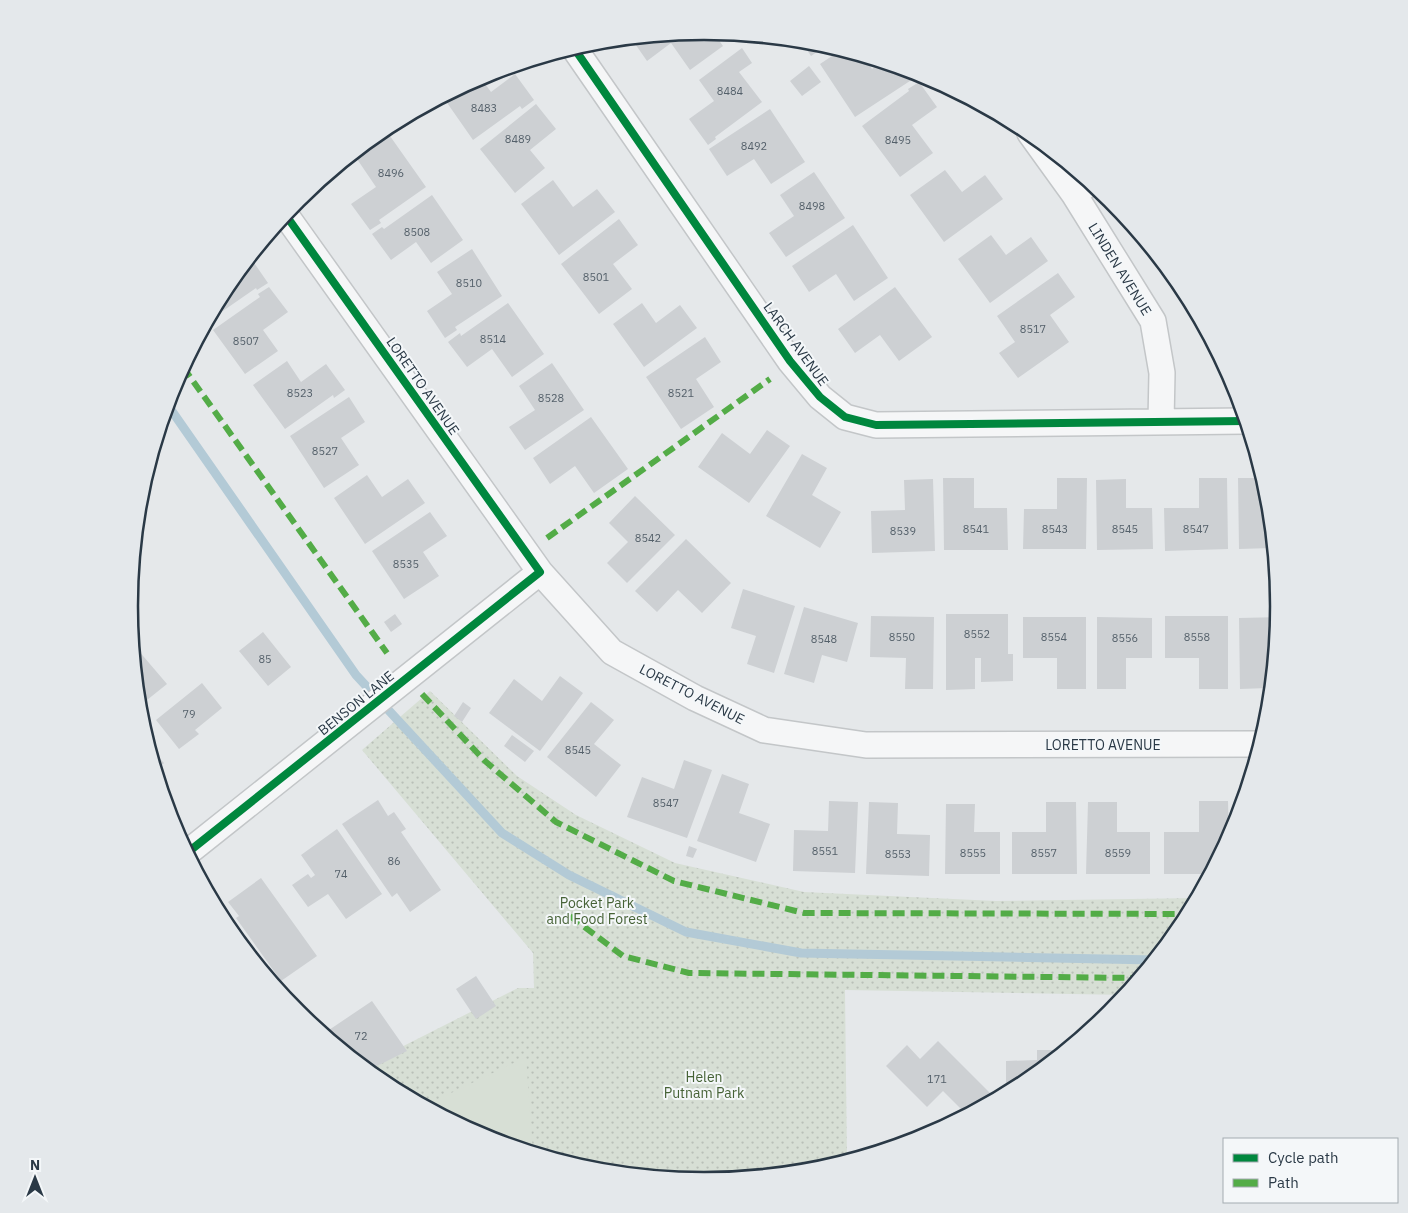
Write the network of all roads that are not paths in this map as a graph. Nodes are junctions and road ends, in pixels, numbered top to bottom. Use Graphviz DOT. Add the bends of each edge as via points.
graph roads {
  1 [pos="578,54"];
  2 [pos="1062,167"];
  3 [pos="1082,189"];
  4 [pos="290,220"];
  5 [pos="1161,421"];
  6 [pos="1239,421"];
  7 [pos="540,572"];
  8 [pos="1253,744"];
  9 [pos="192,849"];
  1 -- 5 [label="street, LARCH AVENUE" via="790,361 820,397 845,417 876,426"];
  2 -- 3 [label="street, LINDEN AVENUE"];
  3 -- 5 [label="street, LINDEN AVENUE" via="1152,321 1162,373"];
  4 -- 7 [label="street, LORETTO AVENUE"];
  5 -- 6 [label="street, LARCH AVENUE"];
  7 -- 8 [label="street, LORETTO AVENUE" via="612,652 695,698 764,730 866,745"];
  7 -- 9 [label="street, BENSON LANE"];
}
